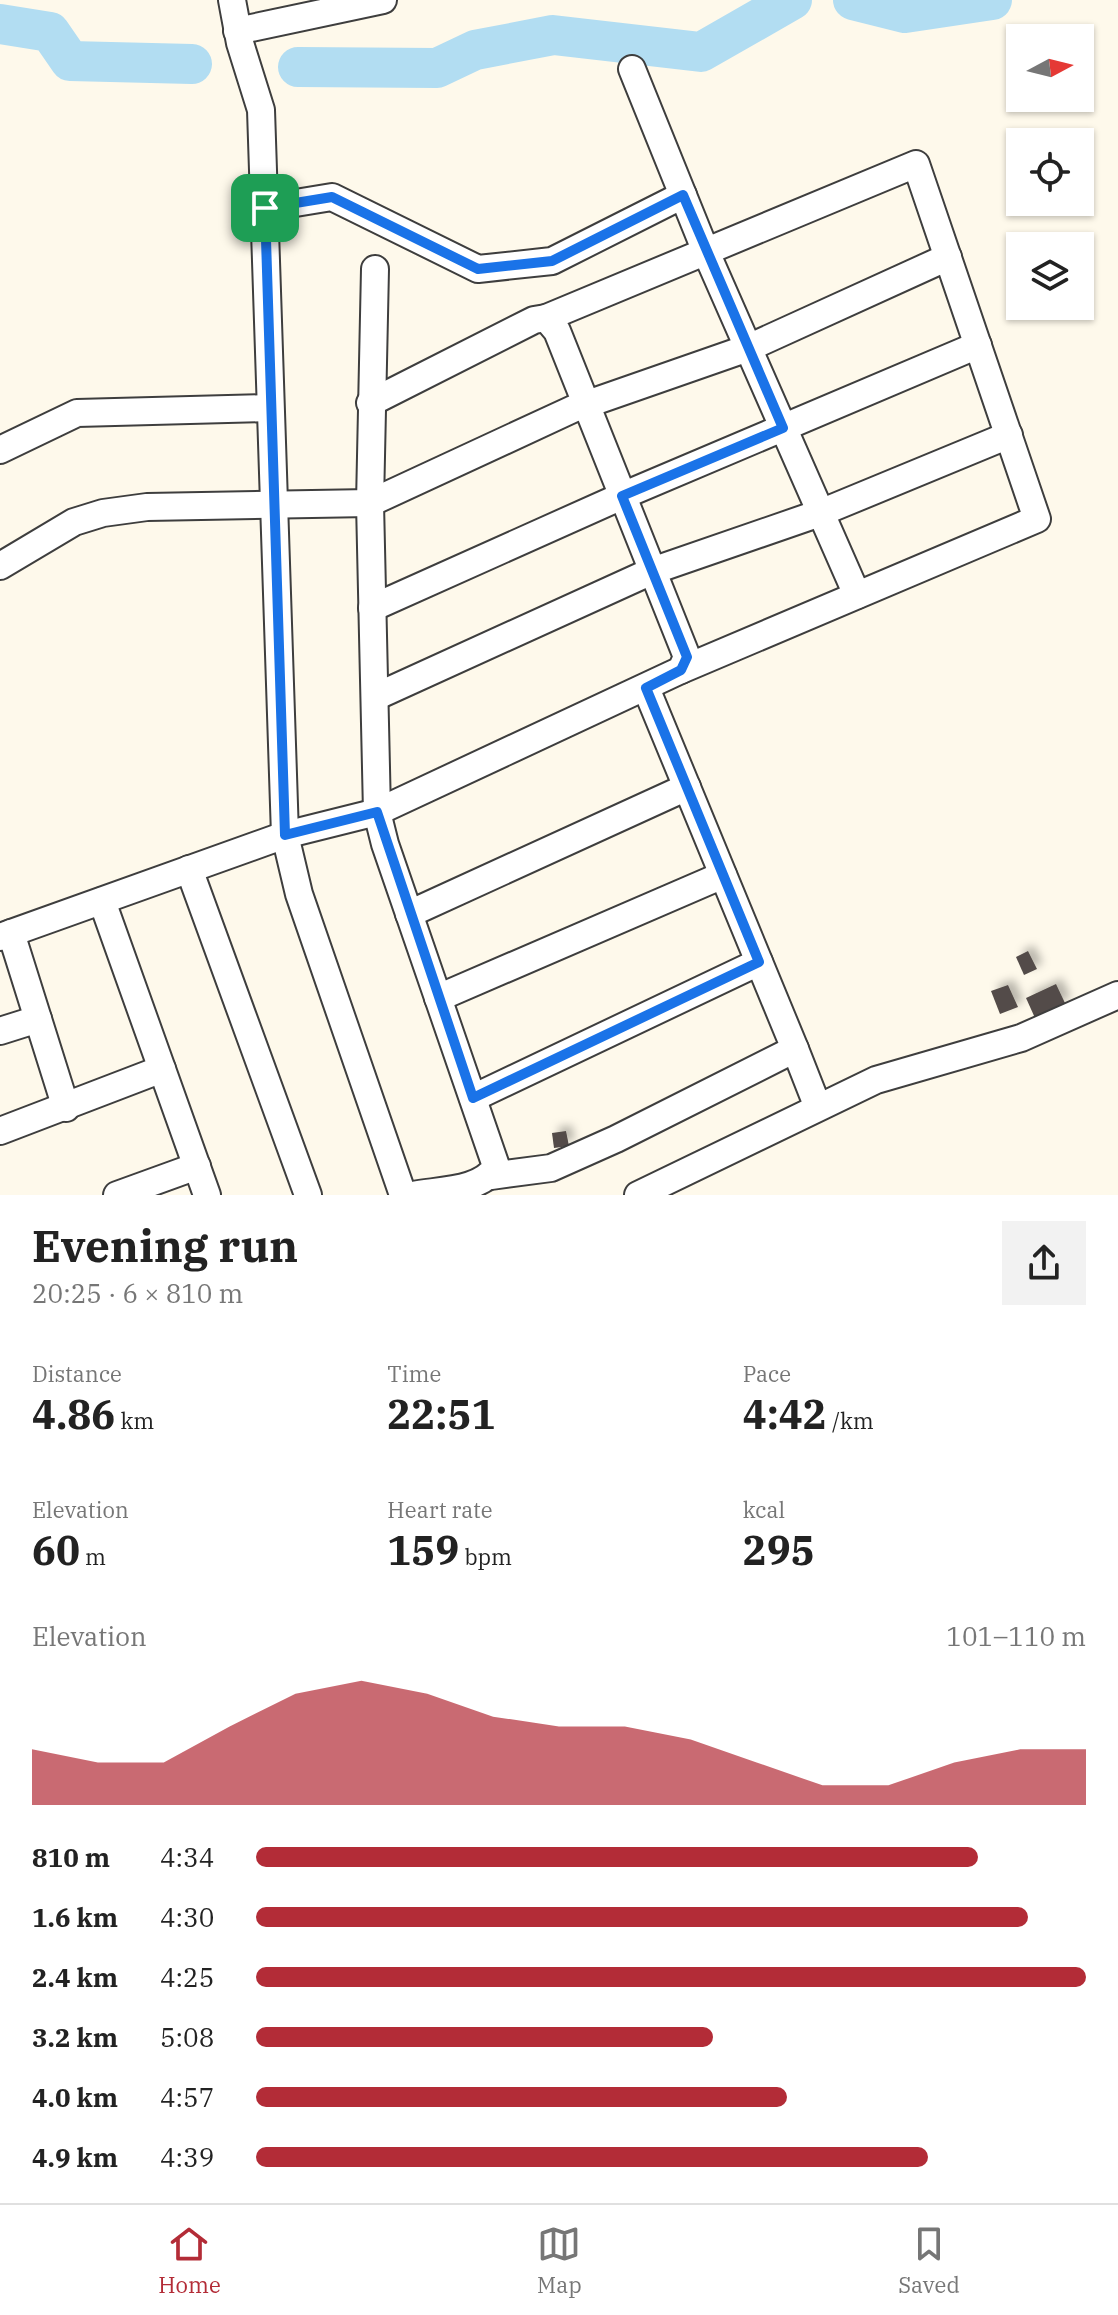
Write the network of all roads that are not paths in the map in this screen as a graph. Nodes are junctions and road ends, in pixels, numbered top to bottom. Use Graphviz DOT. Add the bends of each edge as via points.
graph roads {
  1 [pos="232,0"];
  2 [pos="383,0"];
  3 [pos="237,31"];
  4 [pos="632,69"];
  5 [pos="683,195"];
  6 [pos="265,208"];
  7 [pos="706,252"];
  8 [pos="948,257"];
  9 [pos="375,269"];
  10 [pos="546,318"];
  11 [pos="978,345"];
  12 [pos="748,348"];
  13 [pos="370,403"];
  14 [pos="586,405"];
  15 [pos="269,408"];
  16 [pos="783,428"];
  17 [pos="1009,435"];
  18 [pos="0,450"];
  19 [pos="622,496"];
  20 [pos="272,503"];
  21 [pos="370,503"];
  22 [pos="820,513"];
  23 [pos="0,566"];
  24 [pos="652,571"];
  25 [pos="857,595"];
  26 [pos="372,608"];
  27 [pos="681,670"];
  28 [pos="646,688"];
  29 [pos="375,697"];
  30 [pos="687,787"];
  31 [pos="377,812"];
  32 [pos="285,835"];
  33 [pos="189,869"];
  34 [pos="723,875"];
  35 [pos="102,901"];
  36 [pos="409,914"];
  37 [pos="6,935"];
  38 [pos="759,962"];
  39 [pos="1118,995"];
  40 [pos="438,998"];
  41 [pos="38,1019"];
  42 [pos="0,1031"];
  43 [pos="795,1049"];
  44 [pos="162,1069"];
  45 [pos="473,1098"];
  46 [pos="817,1105"];
  47 [pos="66,1108"];
  48 [pos="0,1131"];
  49 [pos="197,1166"];
  50 [pos="491,1176"];
  51 [pos="117,1195"];
  52 [pos="207,1195"];
  53 [pos="308,1195"];
  54 [pos="403,1195"];
  55 [pos="413,1195"];
  56 [pos="638,1195"];
  1 -- 3 [label="street"];
  2 -- 3 [label="street"];
  3 -- 6 [label="street" via="261,110"];
  4 -- 5 [label="street"];
  5 -- 6 [label="street" via="552,261 478,269 332,197"];
  5 -- 7 [label="street"];
  6 -- 15 [label="street"];
  7 -- 8 [label="street" via="916,164"];
  7 -- 10 [label="street"];
  7 -- 12 [label="street"];
  8 -- 11 [label="street"];
  8 -- 12 [label="street"];
  9 -- 13 [label="street"];
  10 -- 13 [label="street"];
  10 -- 14 [label="street" via="557,331"];
  11 -- 16 [label="street"];
  11 -- 17 [label="street"];
  12 -- 14 [label="street"];
  12 -- 16 [label="street"];
  13 -- 21 [label="street"];
  14 -- 19 [label="street"];
  14 -- 21 [label="street"];
  15 -- 18 [label="street" via="77,413"];
  15 -- 20 [label="street"];
  16 -- 19 [label="street"];
  16 -- 22 [label="street"];
  17 -- 22 [label="street"];
  17 -- 25 [label="street" via="1037,519"];
  19 -- 24 [label="street"];
  19 -- 26 [label="street"];
  20 -- 21 [label="street"];
  20 -- 23 [label="street" via="103,513 74,522"];
  20 -- 32 [label="street"];
  21 -- 26 [label="street"];
  22 -- 24 [label="street"];
  22 -- 25 [label="street"];
  24 -- 27 [label="street" via="687,657"];
  24 -- 29 [label="street"];
  25 -- 27 [label="street"];
  26 -- 29 [label="street"];
  27 -- 28 [label="street"];
  28 -- 30 [label="street"];
  28 -- 31 [label="street"];
  29 -- 31 [label="street"];
  30 -- 34 [label="street"];
  30 -- 36 [label="street"];
  31 -- 32 [label="street"];
  31 -- 36 [label="street"];
  32 -- 33 [label="street"];
  32 -- 54 [label="street" via="299,894"];
  33 -- 35 [label="street"];
  33 -- 53 [label="street"];
  34 -- 38 [label="street"];
  34 -- 40 [label="street"];
  35 -- 37 [label="street"];
  35 -- 44 [label="street"];
  36 -- 40 [label="street"];
  37 -- 41 [label="street"];
  38 -- 43 [label="street"];
  38 -- 45 [label="street"];
  39 -- 46 [label="street" via="1021,1038 876,1080"];
  40 -- 45 [label="street"];
  41 -- 42 [label="street"];
  41 -- 47 [label="street"];
  43 -- 46 [label="street"];
  43 -- 50 [label="street" via="551,1168"];
  44 -- 47 [label="street"];
  44 -- 49 [label="street"];
  45 -- 50 [label="street" via="496,1166"];
  46 -- 56 [label="street"];
  47 -- 48 [label="street"];
  49 -- 51 [label="street"];
  49 -- 52 [label="street"];
  50 -- 55 [label="street"];
}
